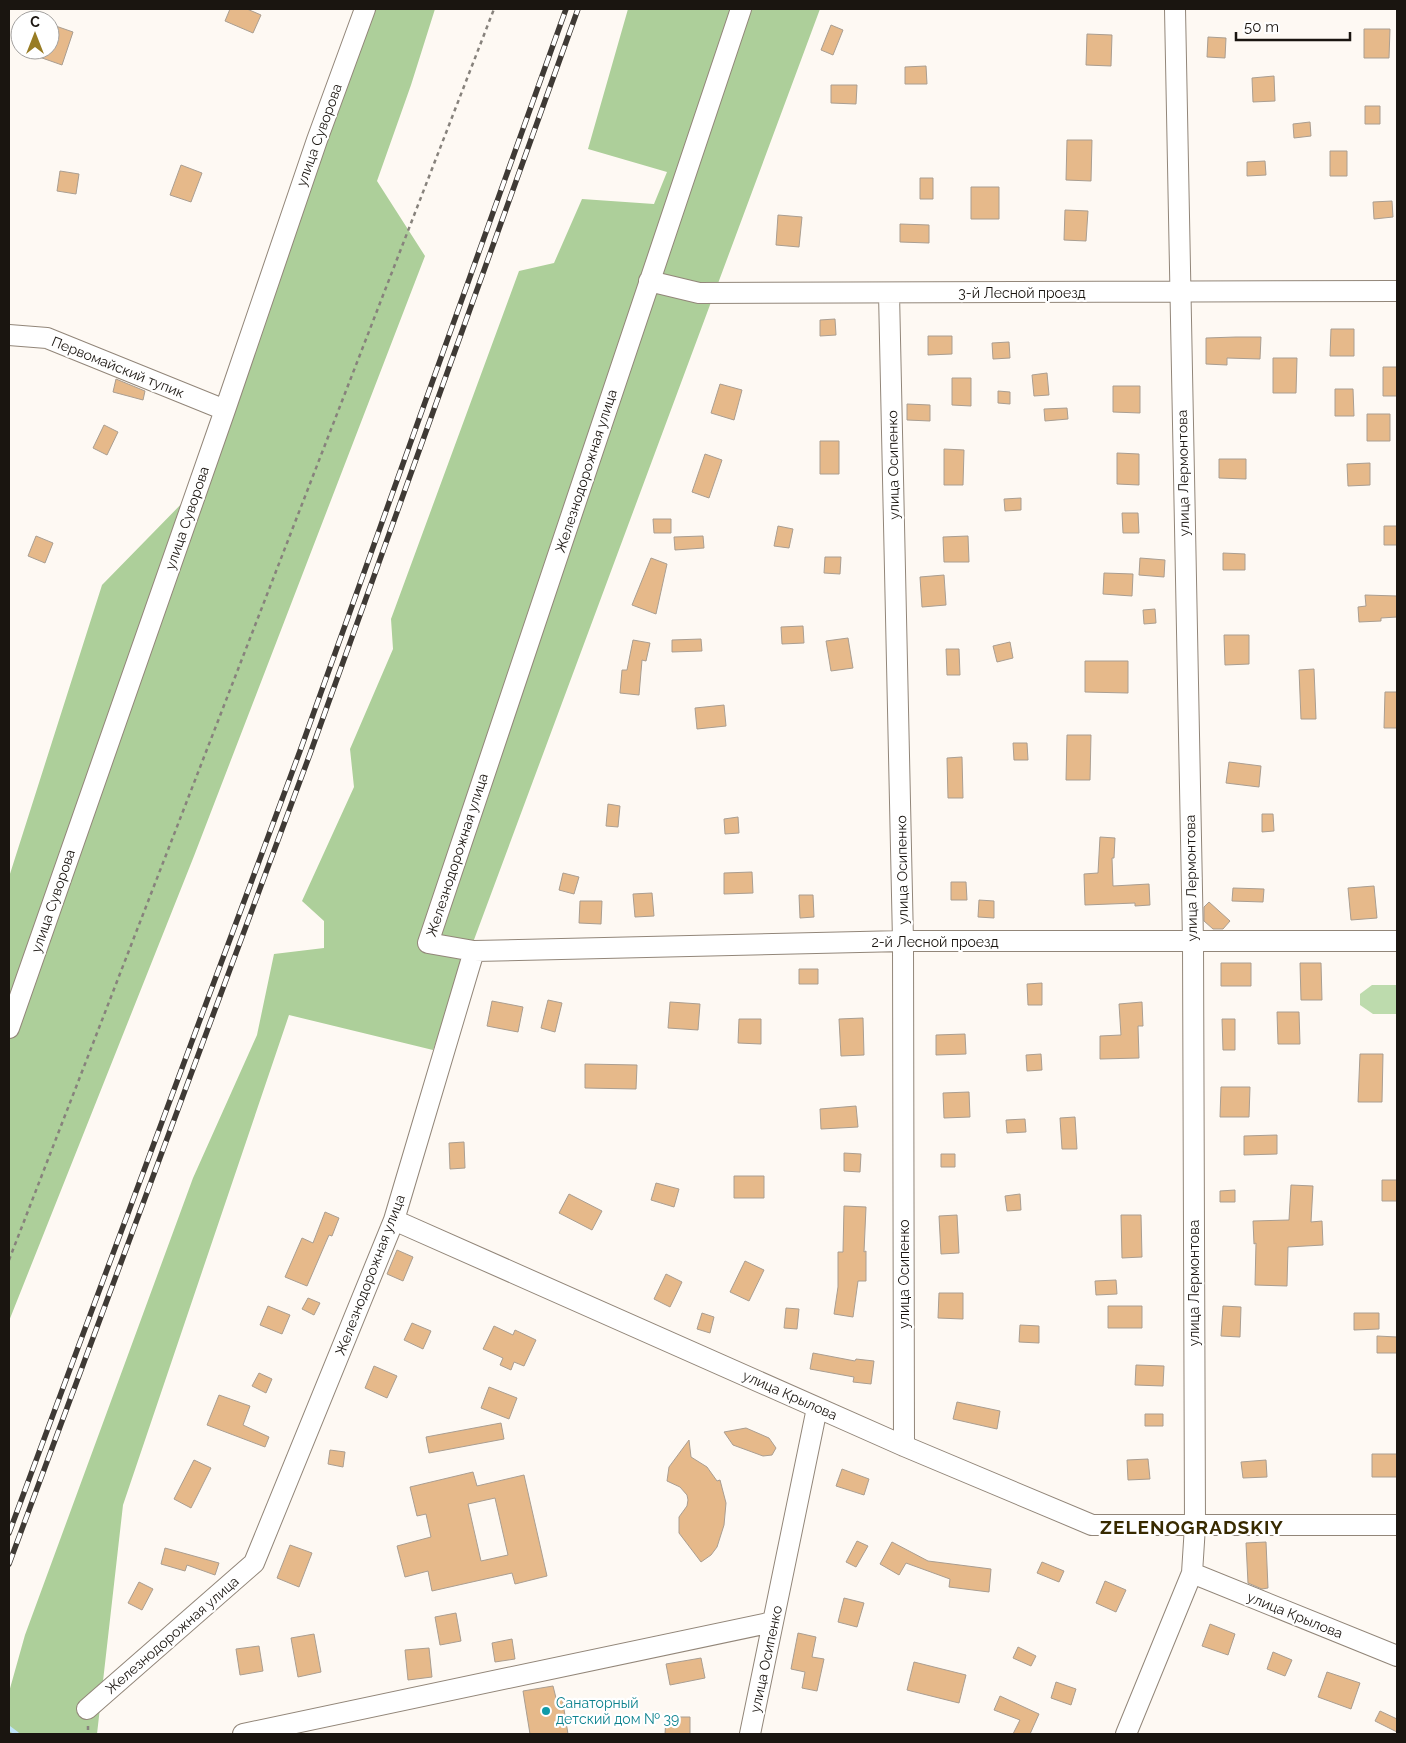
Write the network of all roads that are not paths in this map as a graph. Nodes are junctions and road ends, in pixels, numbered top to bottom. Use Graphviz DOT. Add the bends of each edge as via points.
graph roads {
  1 [pos="365,9"];
  2 [pos="741,9"];
  3 [pos="1175,9"];
  4 [pos="649,281"];
  5 [pos="1397,291"];
  6 [pos="889,293"];
  7 [pos="1179,293"];
  8 [pos="9,335"];
  9 [pos="225,410"];
  10 [pos="904,941"];
  11 [pos="1397,941"];
  12 [pos="1193,942"];
  13 [pos="474,951"];
  14 [pos="9,1028"];
  15 [pos="394,1220"];
  16 [pos="817,1408"];
  17 [pos="904,1446"];
  18 [pos="1397,1525"];
  19 [pos="1195,1526"];
  20 [pos="1192,1573"];
  21 [pos="773,1622"];
  22 [pos="1397,1656"];
  23 [pos="87,1710"];
  24 [pos="243,1734"];
  25 [pos="750,1734"];
  26 [pos="1126,1734"];
  1 -- 9 [label="street, улица Суворова"];
  2 -- 4 [label="street, Железнодорожная улица"];
  3 -- 7 [label="street, улица Лермонтова"];
  4 -- 6 [label="street, 3-й Лесной проезд" via="699,293"];
  4 -- 13 [label="street, Железнодорожная улица" via="428,943"];
  5 -- 7 [label="street, 3-й Лесной проезд"];
  6 -- 7 [label="street, 3-й Лесной проезд"];
  6 -- 10 [label="street, улица Осипенко"];
  7 -- 12 [label="street, улица Лермонтова"];
  8 -- 9 [label="street, Первомайский тупик" via="47,338"];
  9 -- 14 [label="street, улица Суворова"];
  10 -- 12 [label="street, 2-й Лесной проезд"];
  10 -- 13 [label="street, 2-й Лесной проезд"];
  10 -- 17 [label="street, улица Осипенко"];
  11 -- 12 [label="street, 2-й Лесной проезд"];
  12 -- 19 [label="street, улица Лермонтова"];
  13 -- 15 [label="street, Железнодорожная улица"];
  15 -- 16 [label="street, улица Крылова"];
  15 -- 23 [label="street, Железнодорожная улица" via="254,1563"];
  16 -- 17 [label="street, улица Крылова"];
  16 -- 21 [label="street, улица Осипенко"];
  17 -- 19 [label="street, улица Крылова" via="1092,1526"];
  18 -- 19 [label="street, улица Крылова"];
  19 -- 20 [label="street, улица Лермонтова"];
  20 -- 22 [label="street, улица Крылова"];
  20 -- 26 [label="street, улица Лермонтова"];
  21 -- 24 [label="street"];
  21 -- 25 [label="street, улица Осипенко"];
}
